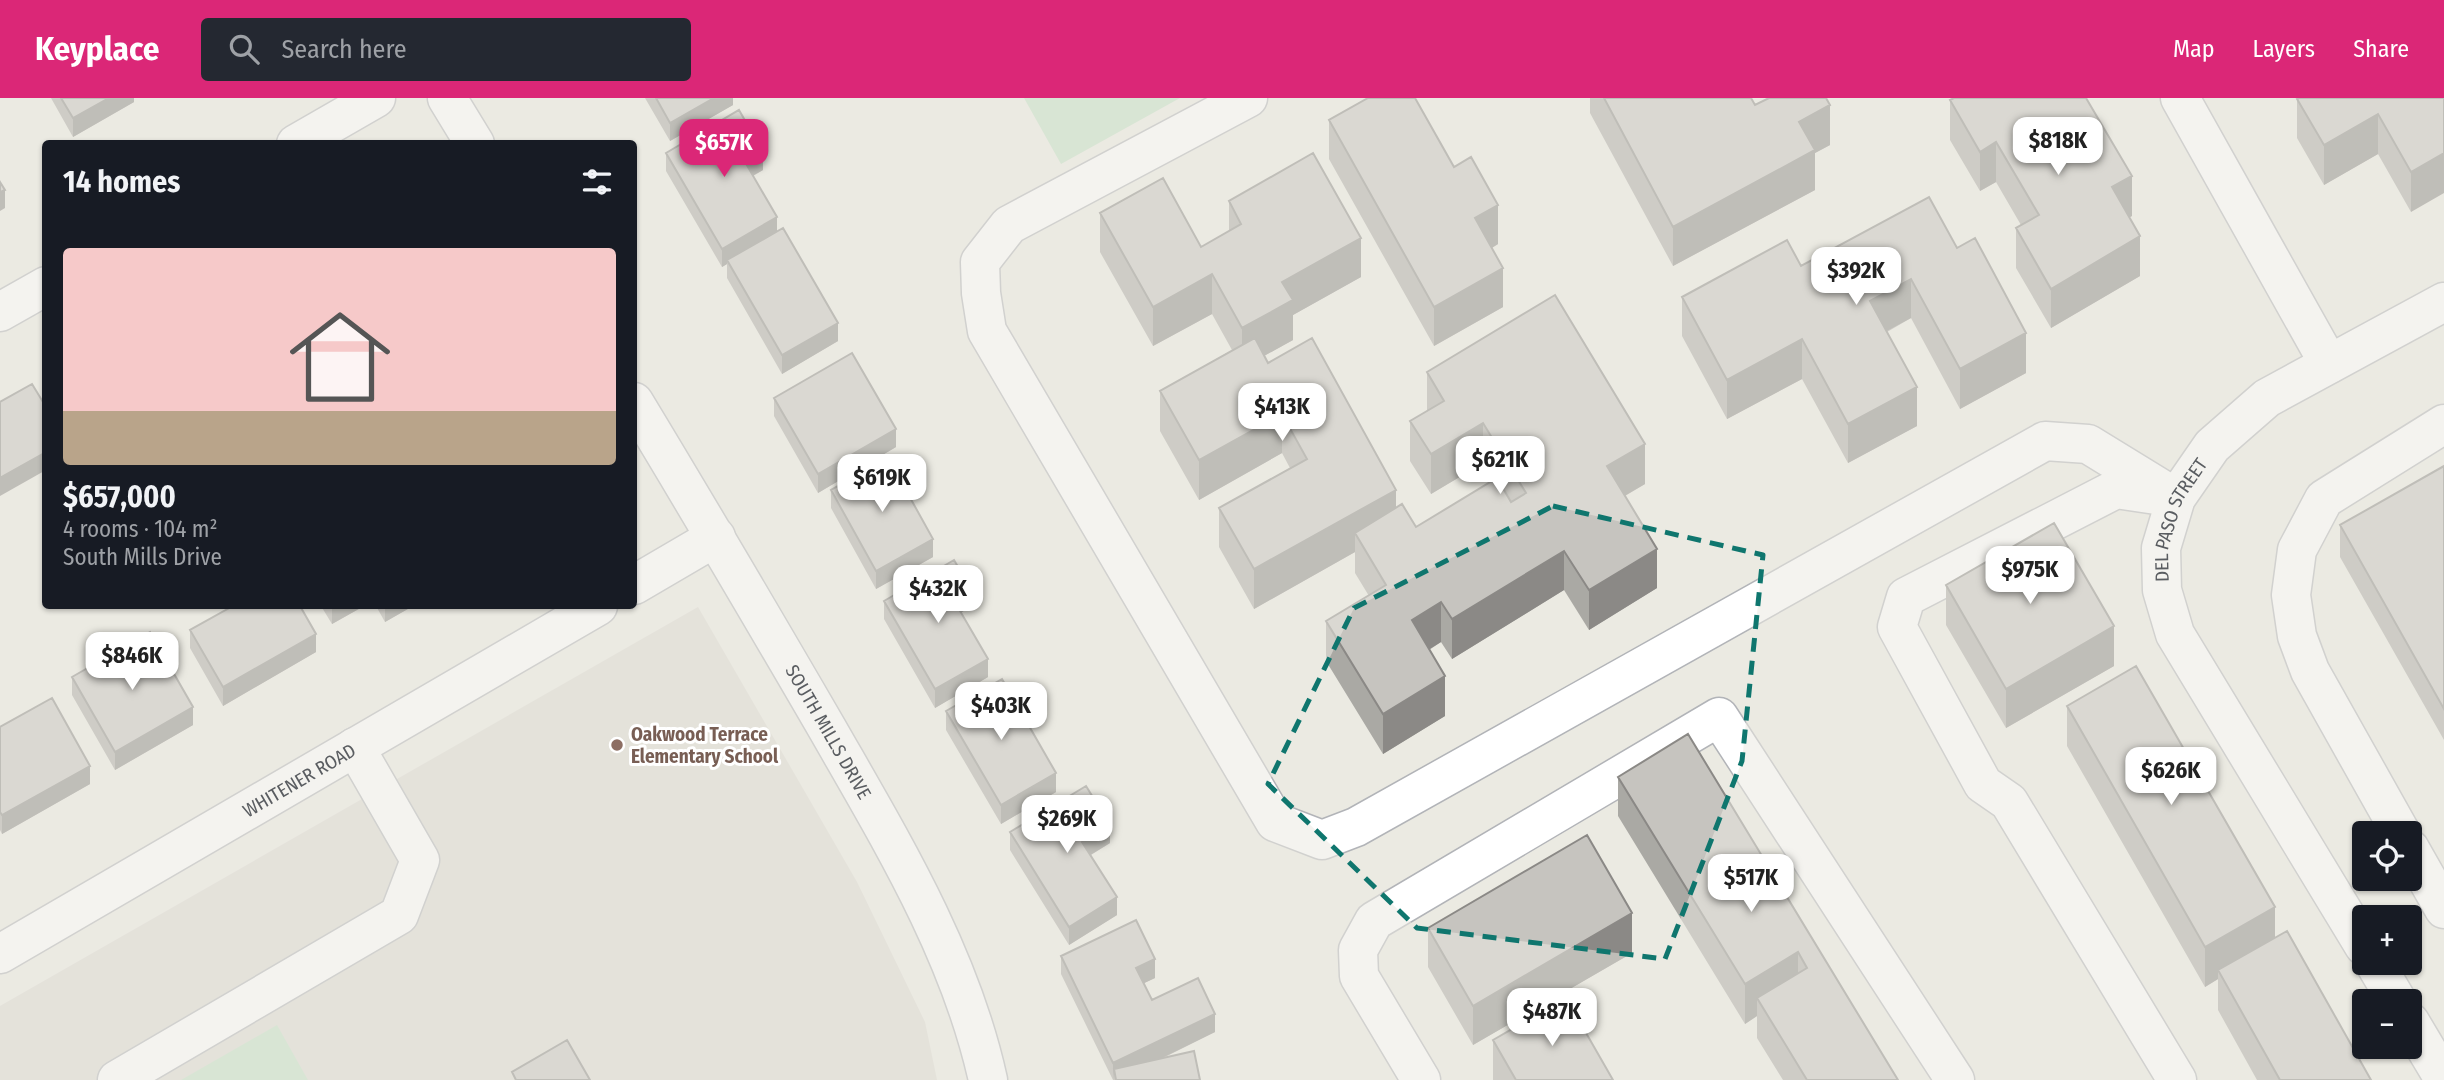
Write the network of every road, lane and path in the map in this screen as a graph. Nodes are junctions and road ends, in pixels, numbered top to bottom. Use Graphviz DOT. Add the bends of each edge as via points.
graph roads {
  1 [pos="376,98"];
  2 [pos="447,98"];
  3 [pos="1248,98"];
  4 [pos="2180,98"];
  5 [pos="303,140"];
  6 [pos="473,140"];
  7 [pos="42,288"];
  8 [pos="2444,302"];
  9 [pos="0,312"];
  10 [pos="2329,365"];
  11 [pos="637,407"];
  12 [pos="2444,424"];
  13 [pos="2176,498"];
  14 [pos="716,537"];
  15 [pos="637,583"];
  16 [pos="593,609"];
  17 [pos="355,747"];
  18 [pos="2394,821"];
  19 [pos="2422,870"];
  20 [pos="2444,909"];
  21 [pos="2352,927"];
  22 [pos="0,954"];
  23 [pos="2422,1042"];
  24 [pos="2444,1079"];
  25 [pos="117,1080"];
  26 [pos="988,1080"];
  27 [pos="1421,1080"];
  28 [pos="1955,1080"];
  29 [pos="2177,1080"];
  1 -- 5 [label="street"];
  2 -- 6 [label="street"];
  3 -- 13 [label="street" via="1009,225 980,262 981,293 987,331 1275,822 1322,840 1356,827 2045,441 2088,444"];
  4 -- 10 [label="street"];
  7 -- 9 [label="street"];
  8 -- 10 [label="street, DEL PASO STREET"];
  10 -- 13 [label="street, DEL PASO STREET" via="2267,398 2211,446"];
  11 -- 14 [label="street, SOUTH MILLS DRIVE"];
  12 -- 18 [label="street" via="2324,499 2297,550 2291,595 2297,636 2310,671"];
  13 -- 21 [label="street, DEL PASO STREET" via="2161,548 2162,590 2175,634"];
  13 -- 29 [label="street" via="2116,489 1906,597 1897,627 1983,784 2009,802"];
  14 -- 15 [label="street"];
  14 -- 26 [label="street, SOUTH MILLS DRIVE" via="902,859 949,955"];
  16 -- 17 [label="street, WHITENER ROAD"];
  17 -- 22 [label="street, WHITENER ROAD"];
  17 -- 25 [label="street" via="420,860 399,915"];
  19 -- 20 [label="street"];
  23 -- 24 [label="street"];
  27 -- 28 [label="street" via="1359,976 1358,950 1374,921 1719,717"];
}
